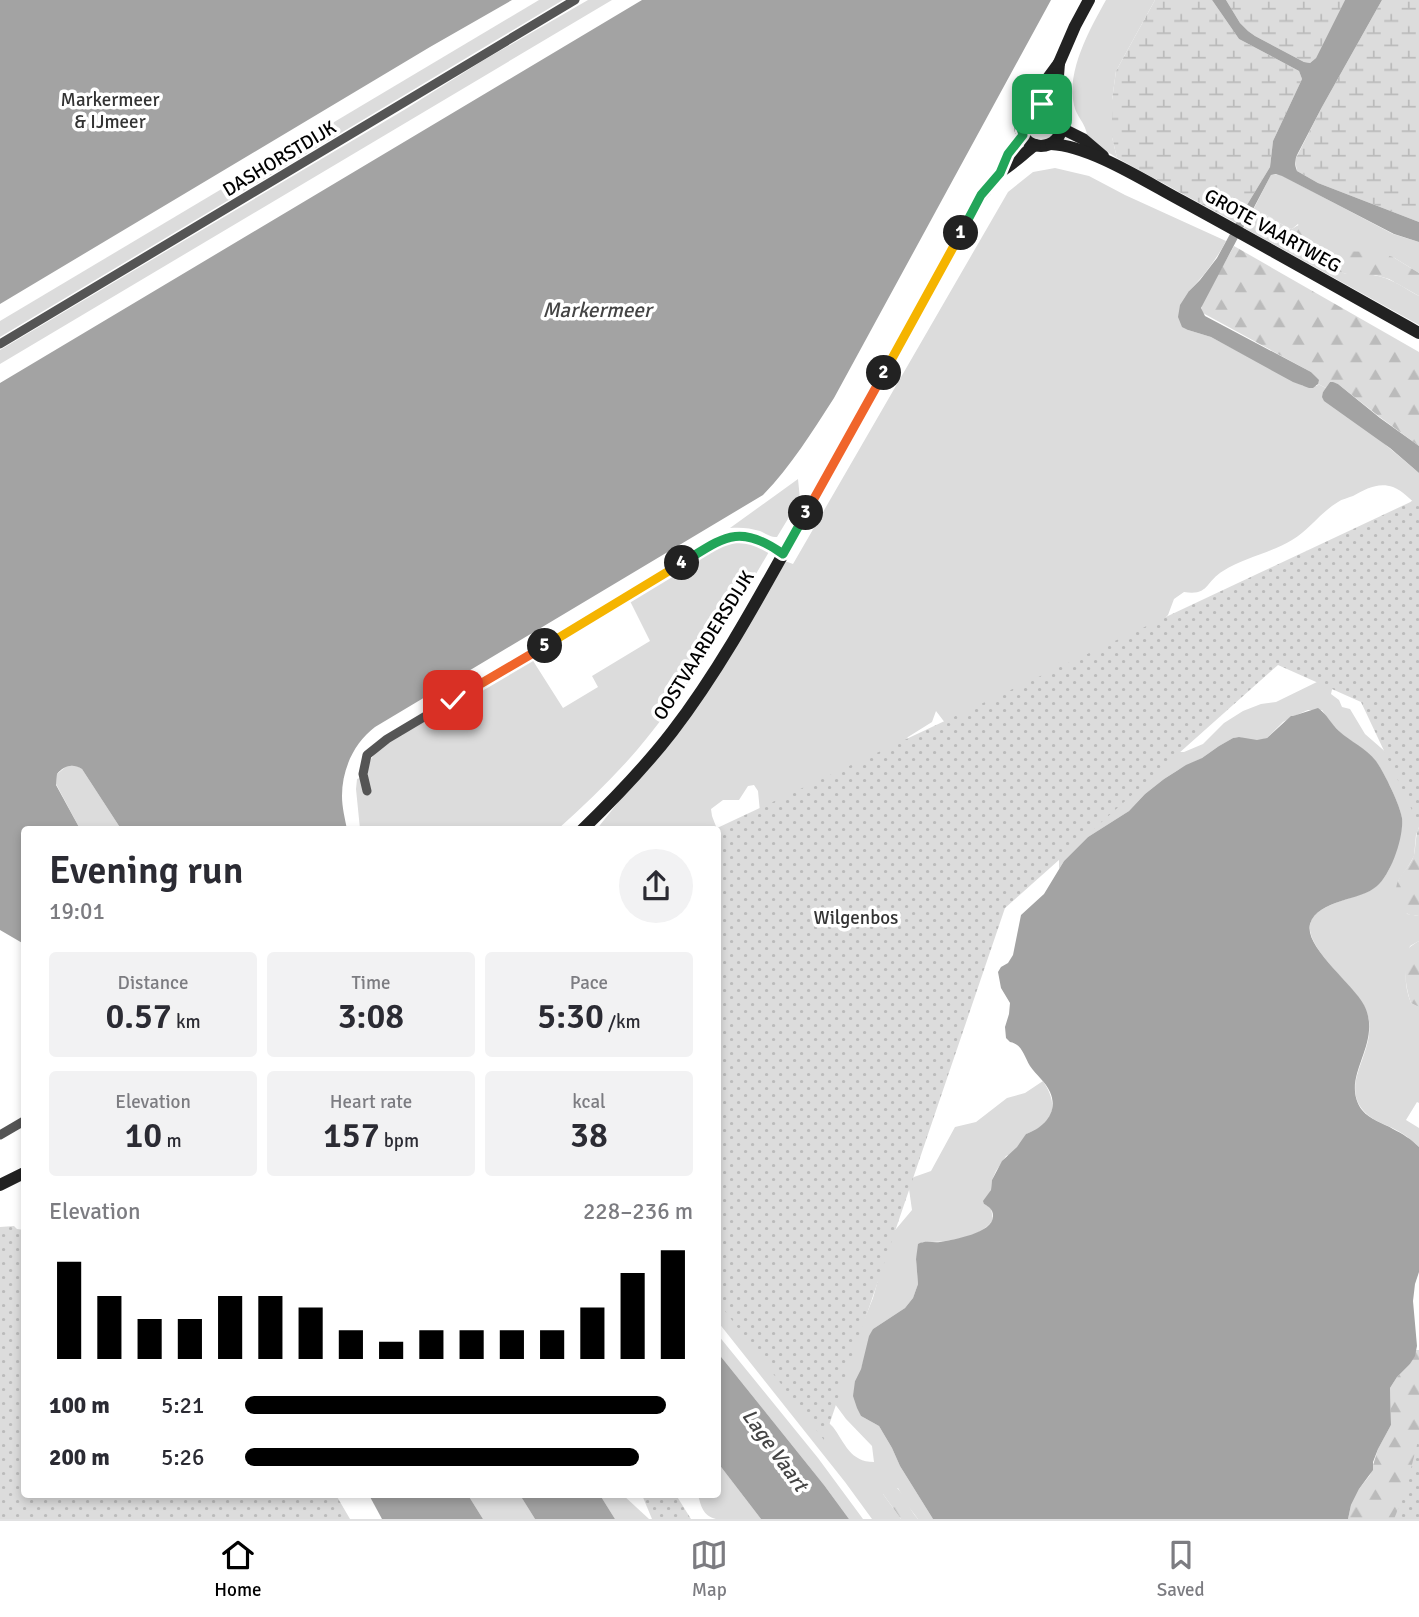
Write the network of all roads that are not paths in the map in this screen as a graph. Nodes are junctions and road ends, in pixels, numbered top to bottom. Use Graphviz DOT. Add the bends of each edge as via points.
graph roads {
  1 [pos="575,0"];
  2 [pos="1089,0"];
  3 [pos="1059,63"];
  4 [pos="1035,105"];
  5 [pos="1057,110"];
  6 [pos="1062,126"];
  7 [pos="1023,135"];
  8 [pos="1051,144"];
  9 [pos="1035,145"];
  10 [pos="1108,161"];
  11 [pos="1000,173"];
  12 [pos="1419,333"];
  13 [pos="0,344"];
  14 [pos="783,554"];
  15 [pos="367,790"];
  16 [pos="586,826"];
  17 [pos="21,1123"];
  18 [pos="0,1135"];
  19 [pos="21,1174"];
  20 [pos="0,1185"];
  1 -- 13 [label="street, DASHORSTDIJK"];
  2 -- 3 [label="main road"];
  3 -- 4 [label="main road"];
  3 -- 5 [label="main road"];
  4 -- 5 [label="main road"];
  4 -- 7 [label="main road" via="1022,117"];
  5 -- 6 [label="main road"];
  6 -- 8 [label="main road"];
  6 -- 10 [label="main road, GROTE VAARTWEG"];
  7 -- 9 [label="main road"];
  7 -- 11 [label="main road, OOSTVAARDERSDIJK"];
  8 -- 9 [label="main road"];
  8 -- 10 [label="main road, GROTE VAARTWEG" via="1068,145"];
  9 -- 11 [label="main road, OOSTVAARDERSDIJK"];
  10 -- 12 [label="main road, GROTE VAARTWEG"];
  11 -- 14 [label="main road, OOSTVAARDERSDIJK" via="981,195"];
  14 -- 15 [label="street" via="745,536 714,544 387,739 367,755 363,775"];
  14 -- 16 [label="main road, OOSTVAARDERSDIJK" via="672,732"];
  17 -- 18 [label="street"];
  19 -- 20 [label="main road"];
}
